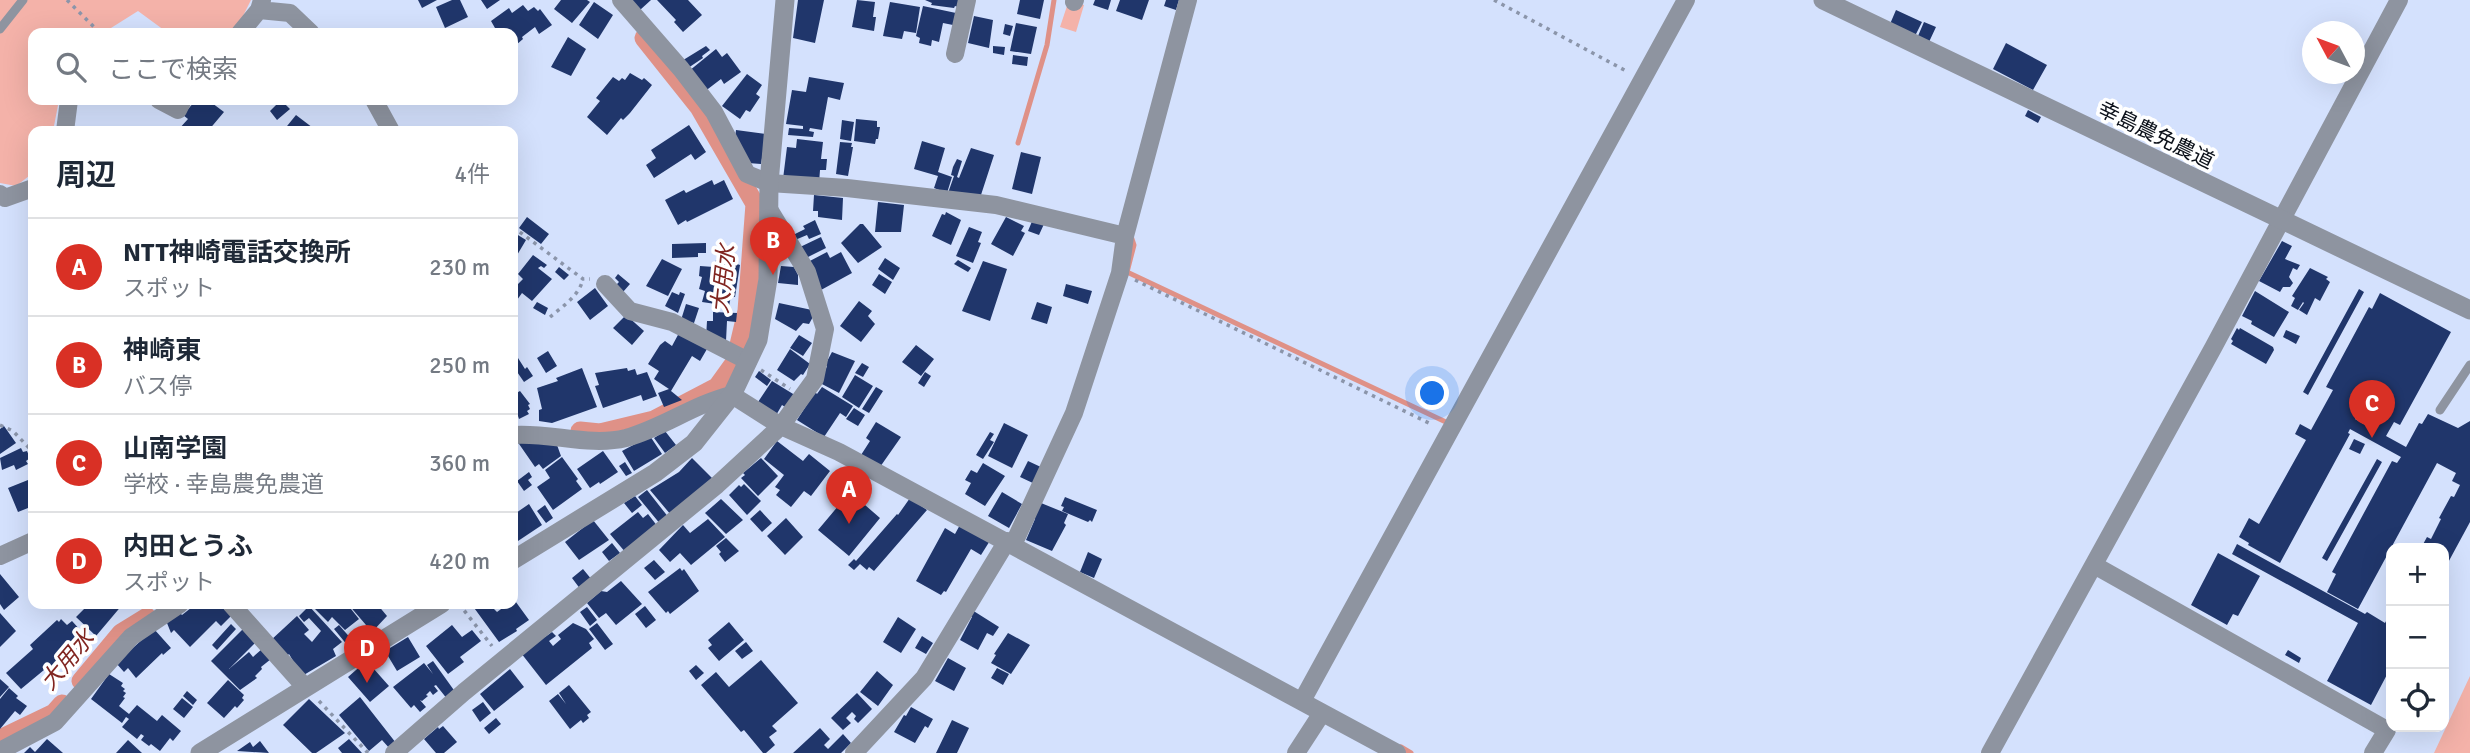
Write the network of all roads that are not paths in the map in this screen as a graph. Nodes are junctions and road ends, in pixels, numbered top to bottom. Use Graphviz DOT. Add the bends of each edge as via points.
graph roads {
  1 [pos="23,0"];
  2 [pos="621,0"];
  3 [pos="785,0"];
  4 [pos="967,0"];
  5 [pos="1188,0"];
  6 [pos="1686,0"];
  7 [pos="1823,0"];
  8 [pos="2399,0"];
  9 [pos="260,5"];
  10 [pos="244,28"];
  11 [pos="306,28"];
  12 [pos="0,29"];
  13 [pos="955,54"];
  14 [pos="68,105"];
  15 [pos="376,105"];
  16 [pos="66,126"];
  17 [pos="387,126"];
  18 [pos="769,183"];
  19 [pos="28,190"];
  20 [pos="0,194"];
  21 [pos="770,211"];
  22 [pos="2281,220"];
  23 [pos="1125,236"];
  24 [pos="605,284"];
  25 [pos="2470,310"];
  26 [pos="739,357"];
  27 [pos="2470,365"];
  28 [pos="732,395"];
  29 [pos="2440,410"];
  30 [pos="781,426"];
  31 [pos="518,435"];
  32 [pos="1013,541"];
  33 [pos="28,543"];
  34 [pos="0,556"];
  35 [pos="518,557"];
  36 [pos="2094,565"];
  37 [pos="173,609"];
  38 [pos="236,609"];
  39 [pos="433,609"];
  40 [pos="306,687"];
  41 [pos="1304,697"];
  42 [pos="1322,713"];
  43 [pos="0,751"];
  44 [pos="200,753"];
  45 [pos="394,753"];
  46 [pos="854,753"];
  47 [pos="1296,753"];
  48 [pos="1396,753"];
  49 [pos="1990,753"];
  50 [pos="2373,753"];
  1 -- 12 [label="lane"];
  2 -- 18 [label="street" via="714,112 747,174"];
  3 -- 18 [label="street"];
  4 -- 13 [label="street"];
  5 -- 23 [label="street"];
  6 -- 41 [label="street"];
  7 -- 22 [label="street, 幸島農免農道"];
  8 -- 22 [label="street"];
  9 -- 10 [label="street"];
  9 -- 11 [label="street" via="290,13"];
  14 -- 16 [label="street"];
  15 -- 17 [label="street"];
  18 -- 21 [label="street"];
  18 -- 23 [label="street" via="996,205"];
  19 -- 20 [label="street" via="5,198"];
  21 -- 26 [label="street" via="758,340"];
  21 -- 30 [label="street" via="807,272 825,329 816,379"];
  22 -- 25 [label="street, 幸島農免農道"];
  22 -- 36 [label="street"];
  23 -- 32 [label="street" via="1120,273 1074,414"];
  24 -- 26 [label="street" via="630,311 672,322"];
  26 -- 28 [label="street"];
  27 -- 29 [label="lane"];
  28 -- 30 [label="street"];
  28 -- 31 [label="street" via="625,438 590,441"];
  28 -- 35 [label="street" via="694,443"];
  30 -- 32 [label="street"];
  30 -- 45 [label="street" via="717,485"];
  32 -- 41 [label="street" via="1088,588"];
  32 -- 46 [label="street" via="923,678"];
  33 -- 34 [label="street"];
  36 -- 49 [label="street"];
  36 -- 50 [label="street" via="2387,730"];
  37 -- 43 [label="street" via="131,638 55,722"];
  38 -- 40 [label="street"];
  39 -- 40 [label="street"];
  40 -- 44 [label="street"];
  41 -- 42 [label="street"];
  42 -- 47 [label="street"];
  42 -- 48 [label="street"];
}
